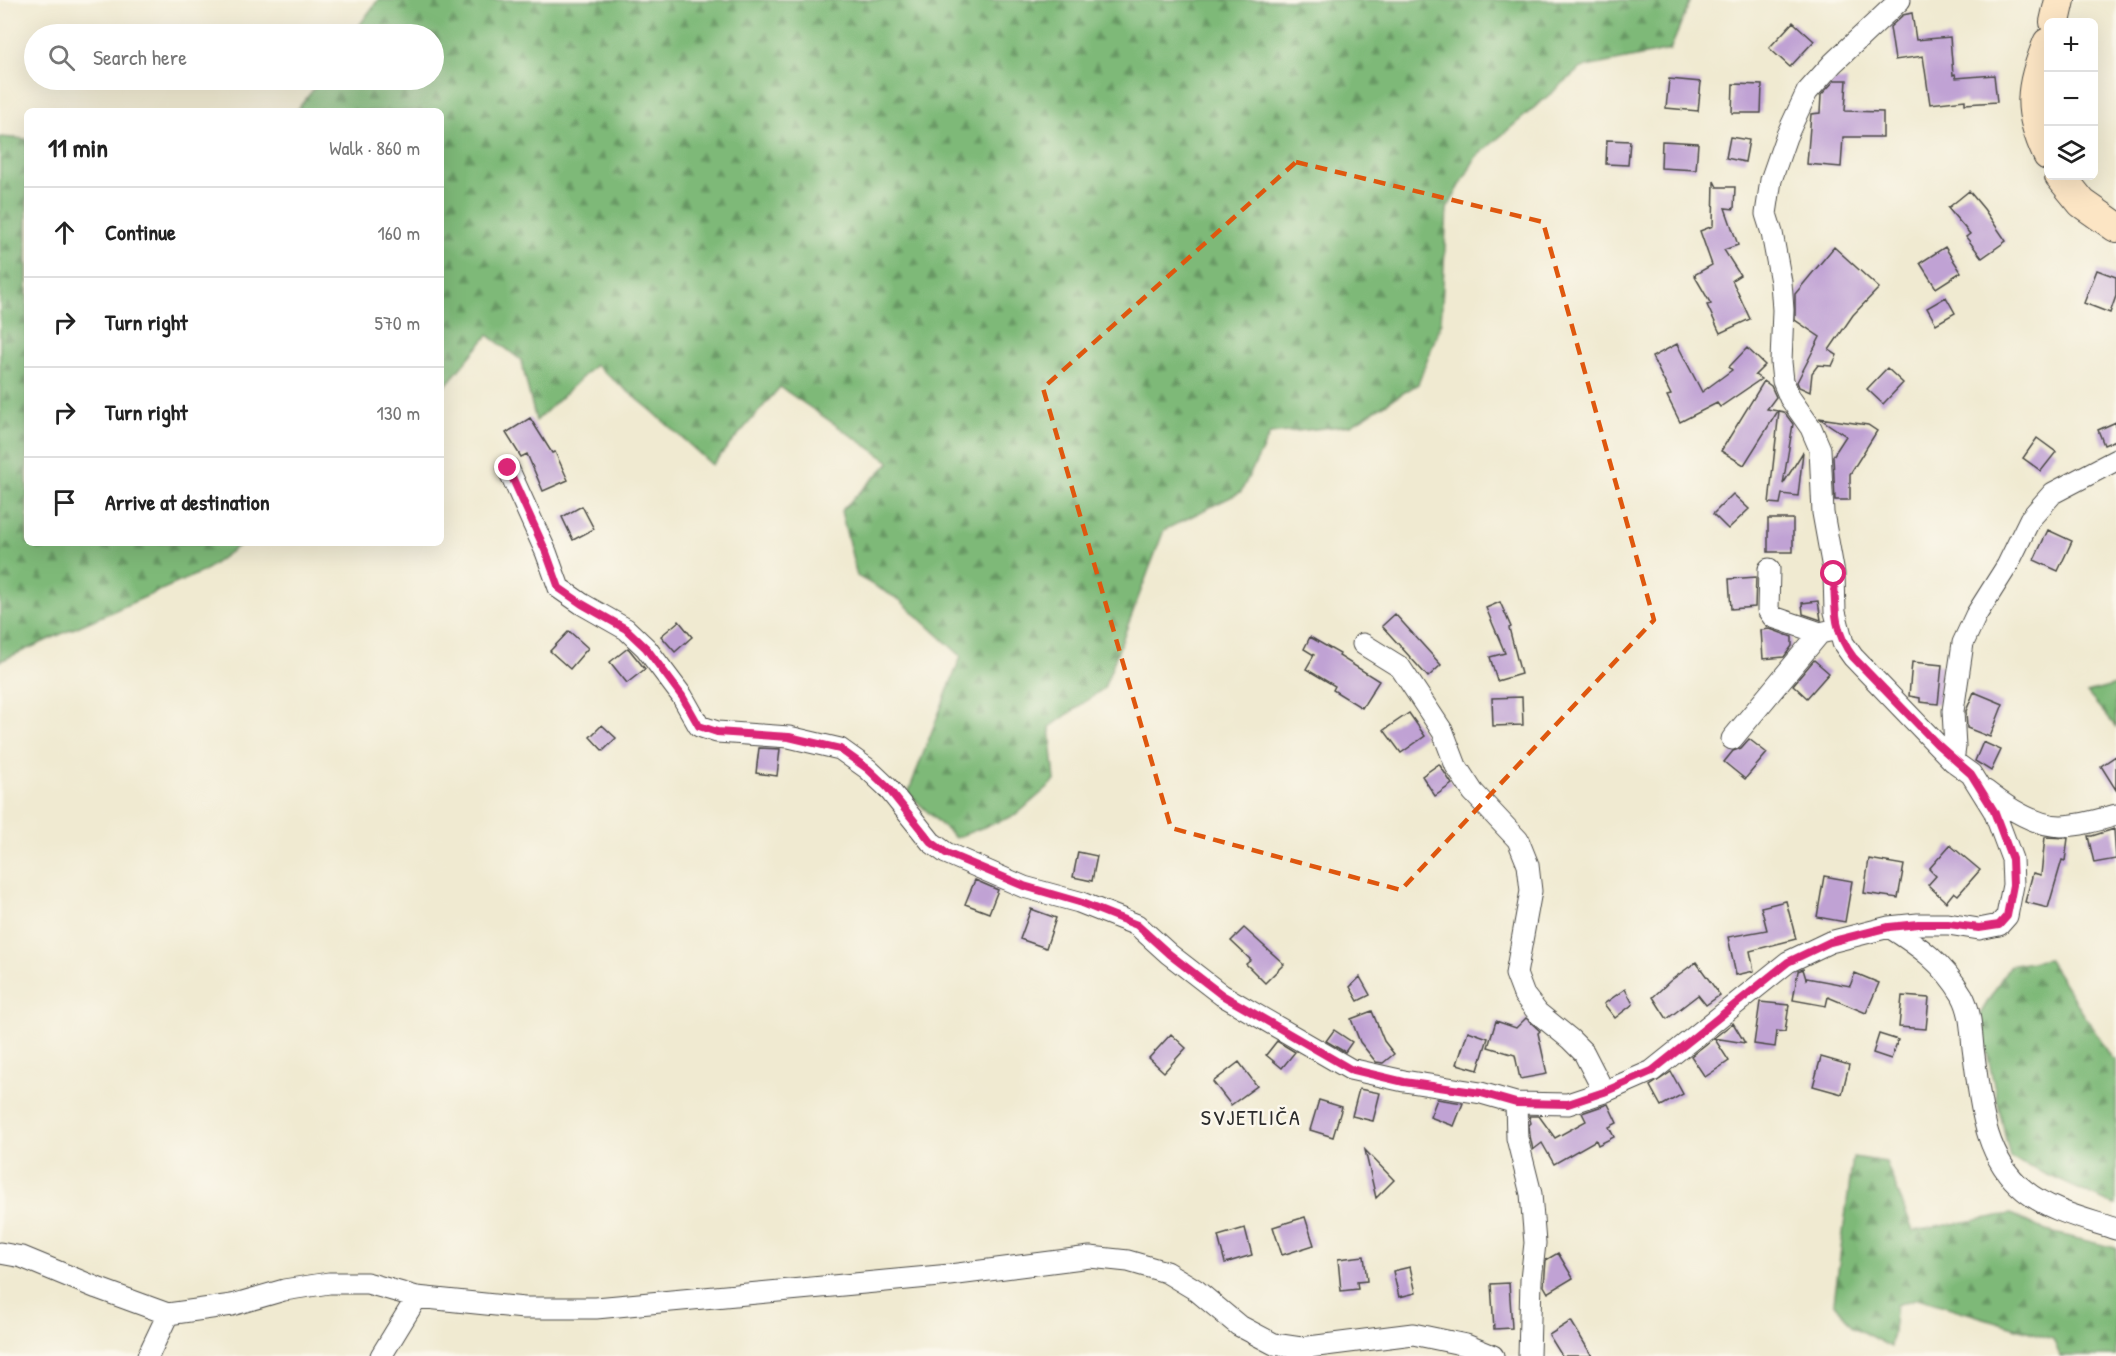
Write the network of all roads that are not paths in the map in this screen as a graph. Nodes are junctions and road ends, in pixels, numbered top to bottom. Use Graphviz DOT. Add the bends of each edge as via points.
graph roads {
  1 [pos="1900,0"];
  2 [pos="2060,0"];
  3 [pos="2056,18"];
  4 [pos="2044,56"];
  5 [pos="2044,145"];
  6 [pos="2063,180"];
  7 [pos="2116,227"];
  8 [pos="2116,460"];
  9 [pos="508,468"];
  10 [pos="1769,569"];
  11 [pos="1829,631"];
  12 [pos="1364,644"];
  13 [pos="1732,739"];
  14 [pos="1953,760"];
  15 [pos="1980,788"];
  16 [pos="2116,814"];
  17 [pos="1889,927"];
  18 [pos="1604,1092"];
  19 [pos="1516,1103"];
  20 [pos="2116,1229"];
  21 [pos="0,1253"];
  22 [pos="417,1297"];
  23 [pos="168,1314"];
  24 [pos="148,1356"];
  25 [pos="381,1356"];
  26 [pos="1492,1356"];
  27 [pos="1529,1356"];
  1 -- 11 [label="street" via="1808,92 1771,180 1766,214 1781,282 1783,381 1820,449 1823,513 1834,574 1835,612"];
  2 -- 3 [label="main road"];
  4 -- 5 [label="main road" via="2036,74 2033,104 2037,132"];
  6 -- 7 [label="main road" via="2082,203"];
  8 -- 14 [label="street" via="2053,493 2030,519 1976,615 1963,643 1953,711"];
  9 -- 19 [label="street" via="559,588 626,629 646,648 699,726 717,732 789,737 840,749 887,787 931,842 946,853 1024,886 1137,925 1222,995 1350,1069"];
  10 -- 11 [label="street" via="1767,599 1773,617"];
  11 -- 13 [label="street"];
  11 -- 14 [label="street"];
  12 -- 18 [label="street" via="1400,667 1443,732 1456,766 1473,792 1518,840 1531,891 1516,974 1538,1013 1584,1053"];
  14 -- 15 [label="street" via="1971,774"];
  15 -- 16 [label="street" via="2031,818 2060,826"];
  15 -- 17 [label="street" via="1994,811 2012,859 2013,885 2007,916 1999,925 1979,928 1948,924"];
  17 -- 18 [label="street" via="1830,942 1788,962 1652,1071"];
  17 -- 20 [label="street" via="1935,959 1968,1008 1985,1123 2001,1163 2024,1190 2040,1201"];
  18 -- 19 [label="street" via="1568,1104"];
  19 -- 27 [label="street" via="1517,1138 1530,1194 1535,1243"];
  21 -- 23 [label="street" via="22,1257"];
  22 -- 23 [label="street" via="367,1282 328,1283 284,1290 232,1305"];
  22 -- 25 [label="street"];
  22 -- 26 [label="street" via="524,1308 596,1308 950,1275 1090,1257 1128,1261 1166,1272 1196,1290 1238,1325 1274,1344 1301,1348 1413,1335 1466,1345"];
  23 -- 24 [label="street"];
}
